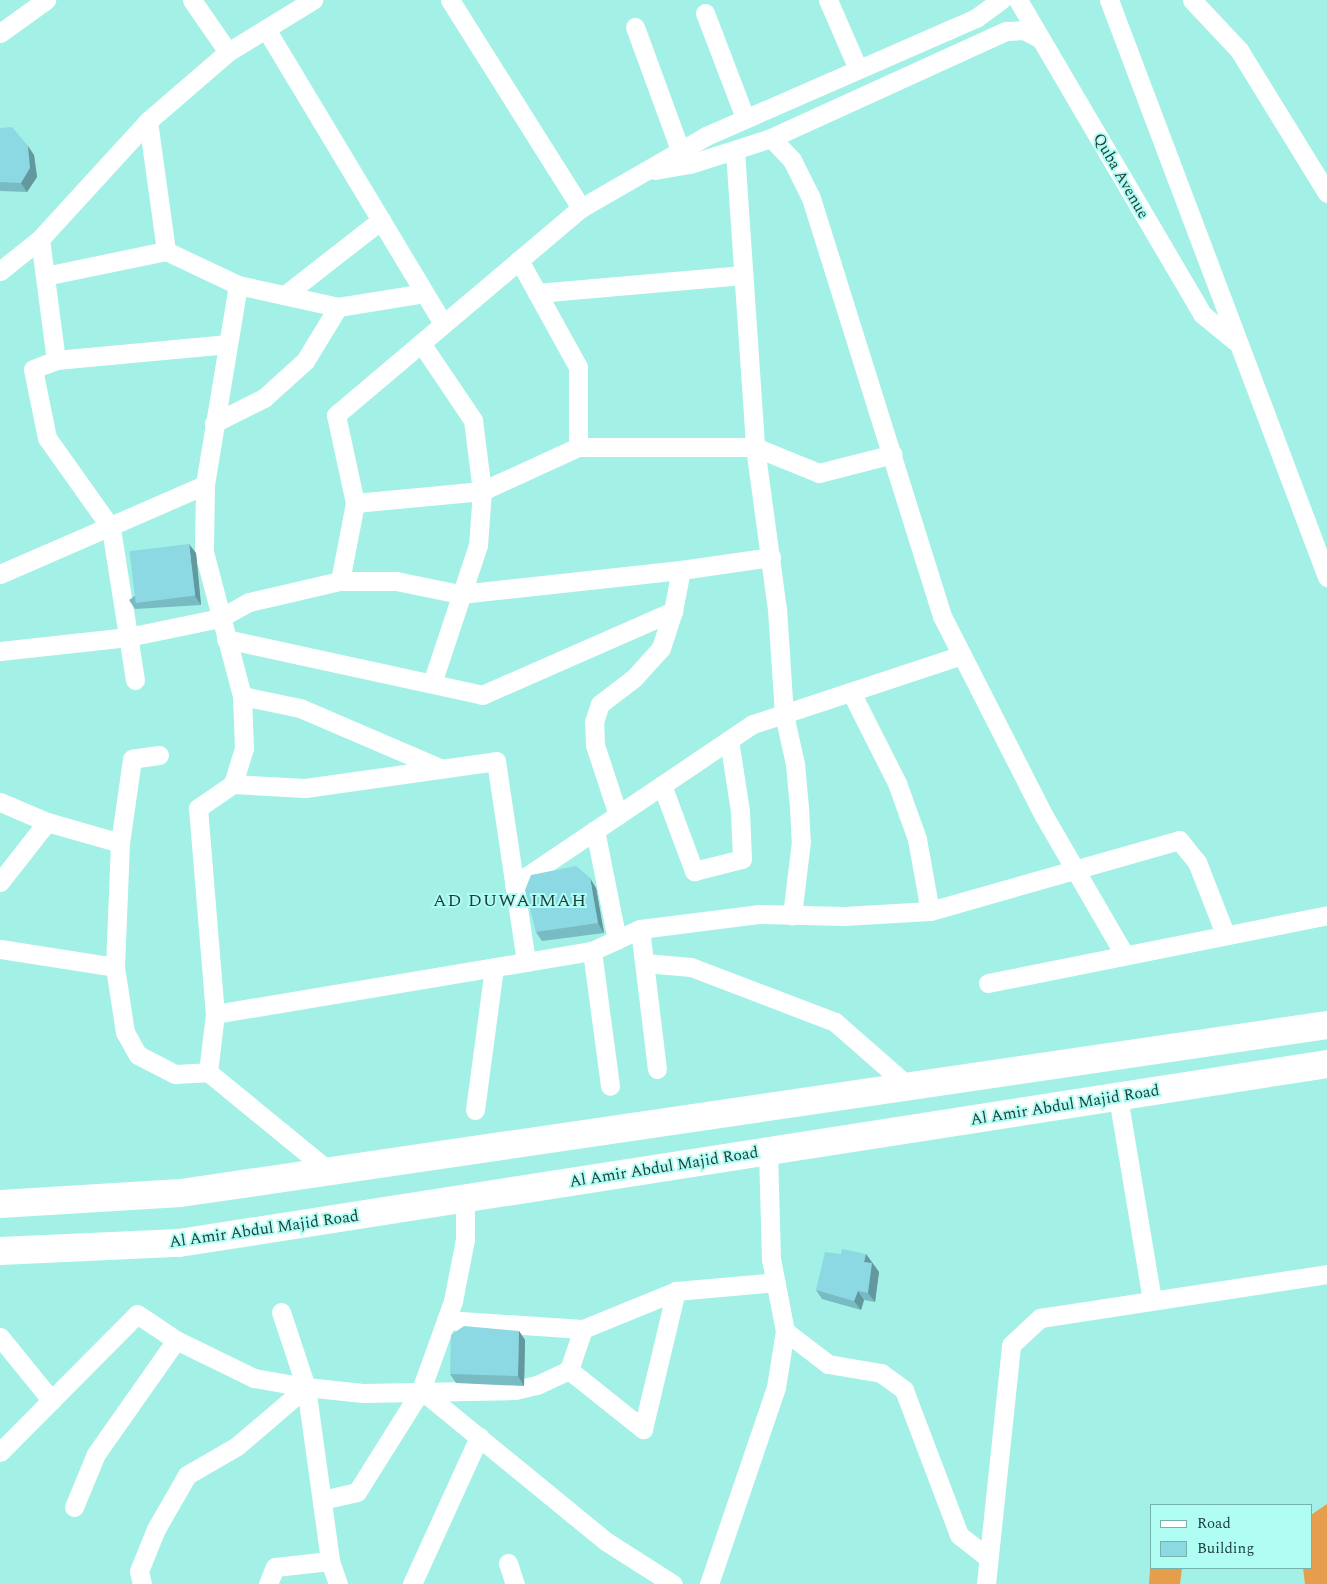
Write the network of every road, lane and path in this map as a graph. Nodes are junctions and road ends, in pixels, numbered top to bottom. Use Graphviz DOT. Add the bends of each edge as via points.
graph roads {
  1 [pos="46,0"];
  2 [pos="192,0"];
  3 [pos="313,0"];
  4 [pos="450,0"];
  5 [pos="828,0"];
  6 [pos="1001,0"];
  7 [pos="1018,0"];
  8 [pos="1109,0"];
  9 [pos="1192,0"];
  10 [pos="705,13"];
  11 [pos="635,27"];
  12 [pos="266,29"];
  13 [pos="0,33"];
  14 [pos="1041,38"];
  15 [pos="228,52"];
  16 [pos="858,69"];
  17 [pos="745,118"];
  18 [pos="148,121"];
  19 [pos="771,138"];
  20 [pos="680,150"];
  21 [pos="735,151"];
  22 [pos="642,172"];
  23 [pos="1327,193"];
  24 [pos="581,208"];
  25 [pos="381,220"];
  26 [pos="40,239"];
  27 [pos="166,252"];
  28 [pos="519,260"];
  29 [pos="0,272"];
  30 [pos="744,275"];
  31 [pos="45,276"];
  32 [pos="238,285"];
  33 [pos="424,293"];
  34 [pos="537,293"];
  35 [pos="285,295"];
  36 [pos="338,308"];
  37 [pos="443,324"];
  38 [pos="1236,342"];
  39 [pos="421,343"];
  40 [pos="228,344"];
  41 [pos="56,360"];
  42 [pos="214,423"];
  43 [pos="755,446"];
  44 [pos="578,448"];
  45 [pos="892,454"];
  46 [pos="205,485"];
  47 [pos="482,491"];
  48 [pos="355,503"];
  49 [pos="111,528"];
  50 [pos="771,557"];
  51 [pos="681,570"];
  52 [pos="0,574"];
  53 [pos="1327,576"];
  54 [pos="340,580"];
  55 [pos="460,594"];
  56 [pos="673,611"];
  57 [pos="220,618"];
  58 [pos="128,637"];
  59 [pos="226,639"];
  60 [pos="0,651"];
  61 [pos="962,655"];
  62 [pos="135,680"];
  63 [pos="432,683"];
  64 [pos="851,692"];
  65 [pos="242,696"];
  66 [pos="784,714"];
  67 [pos="729,740"];
  68 [pos="159,755"];
  69 [pos="440,769"];
  70 [pos="233,784"];
  71 [pos="662,785"];
  72 [pos="0,802"];
  73 [pos="618,815"];
  74 [pos="47,822"];
  75 [pos="595,830"];
  76 [pos="120,843"];
  77 [pos="1075,870"];
  78 [pos="0,882"];
  79 [pos="514,884"];
  80 [pos="930,911"];
  81 [pos="792,915"];
  82 [pos="1327,916"];
  83 [pos="640,929"];
  84 [pos="1225,934"];
  85 [pos="617,940"];
  86 [pos="0,949"];
  87 [pos="592,951"];
  88 [pos="1124,954"];
  89 [pos="526,962"];
  90 [pos="646,963"];
  91 [pos="115,967"];
  92 [pos="494,967"];
  93 [pos="988,982"];
  94 [pos="215,1014"];
  95 [pos="1327,1025"];
  96 [pos="1327,1064"];
  97 [pos="657,1069"];
  98 [pos="208,1072"];
  99 [pos="1004,1073"];
  100 [pos="610,1086"];
  101 [pos="909,1087"];
  102 [pos="1118,1097"];
  103 [pos="476,1110"];
  104 [pos="1010,1113"];
  105 [pos="768,1151"];
  106 [pos="330,1172"];
  107 [pos="465,1199"];
  108 [pos="0,1204"];
  109 [pos="0,1251"];
  110 [pos="1327,1274"];
  111 [pos="776,1282"];
  112 [pos="676,1291"];
  113 [pos="1152,1300"];
  114 [pos="281,1312"];
  115 [pos="446,1320"];
  116 [pos="583,1329"];
  117 [pos="785,1331"];
  118 [pos="1,1339"];
  119 [pos="176,1340"];
  120 [pos="569,1370"];
  121 [pos="306,1387"];
  122 [pos="421,1390"];
  123 [pos="52,1401"];
  124 [pos="479,1438"];
  125 [pos="0,1452"];
  126 [pos="322,1500"];
  127 [pos="74,1507"];
  128 [pos="988,1558"];
  129 [pos="330,1561"];
  130 [pos="508,1563"];
  131 [pos="142,1584"];
  132 [pos="268,1584"];
  133 [pos="338,1584"];
  134 [pos="412,1584"];
  135 [pos="515,1584"];
  136 [pos="672,1584"];
  137 [pos="709,1584"];
  138 [pos="986,1584"];
  1 -- 13 [label="street"];
  2 -- 15 [label="street"];
  3 -- 12 [label="street"];
  4 -- 24 [label="street"];
  5 -- 16 [label="street"];
  6 -- 16 [label="street" via="976,18"];
  7 -- 14 [label="street, Quba Avenue"];
  8 -- 38 [label="street, Quba Avenue"];
  9 -- 23 [label="street" via="1239,50"];
  10 -- 17 [label="street"];
  11 -- 20 [label="street"];
  12 -- 15 [label="street"];
  12 -- 25 [label="street"];
  14 -- 19 [label="street" via="1024,30 1006,31"];
  14 -- 38 [label="street, Quba Avenue" via="1202,314"];
  15 -- 18 [label="street"];
  16 -- 17 [label="street"];
  17 -- 20 [label="street"];
  18 -- 26 [label="street"];
  18 -- 27 [label="street"];
  19 -- 21 [label="street"];
  19 -- 45 [label="street" via="792,160 811,198"];
  20 -- 22 [label="street"];
  21 -- 22 [label="street" via="690,164"];
  21 -- 30 [label="street"];
  22 -- 24 [label="street"];
  24 -- 28 [label="street"];
  25 -- 33 [label="street"];
  25 -- 35 [label="street"];
  26 -- 29 [label="street"];
  26 -- 31 [label="street"];
  27 -- 31 [label="street"];
  27 -- 32 [label="street"];
  28 -- 34 [label="street"];
  28 -- 37 [label="street"];
  30 -- 34 [label="street"];
  30 -- 43 [label="street"];
  31 -- 41 [label="street"];
  32 -- 35 [label="street"];
  32 -- 40 [label="street"];
  33 -- 36 [label="street"];
  33 -- 37 [label="street"];
  34 -- 44 [label="street" via="578,367"];
  35 -- 36 [label="street"];
  36 -- 42 [label="street" via="305,361 264,398"];
  37 -- 39 [label="street"];
  38 -- 53 [label="street, Quba Avenue"];
  39 -- 47 [label="street" via="473,420"];
  39 -- 48 [label="street" via="336,415"];
  40 -- 41 [label="street"];
  40 -- 42 [label="street"];
  41 -- 49 [label="street" via="33,368 47,438"];
  42 -- 46 [label="street"];
  43 -- 44 [label="street"];
  43 -- 45 [label="street" via="818,473"];
  43 -- 50 [label="street"];
  44 -- 47 [label="street"];
  45 -- 61 [label="street" via="942,616"];
  46 -- 49 [label="street"];
  46 -- 57 [label="street" via="204,552"];
  47 -- 48 [label="street"];
  47 -- 55 [label="street" via="478,545"];
  48 -- 54 [label="street"];
  49 -- 52 [label="street"];
  49 -- 58 [label="street"];
  50 -- 51 [label="street"];
  50 -- 66 [label="street"];
  51 -- 55 [label="street"];
  51 -- 56 [label="street"];
  54 -- 55 [label="street" via="396,580"];
  54 -- 57 [label="street" via="249,602"];
  55 -- 63 [label="street"];
  56 -- 63 [label="street" via="482,695"];
  56 -- 73 [label="street" via="661,648 634,678 600,704 594,722 595,745"];
  57 -- 58 [label="street"];
  57 -- 59 [label="street"];
  58 -- 60 [label="street"];
  58 -- 62 [label="street"];
  59 -- 63 [label="street"];
  59 -- 65 [label="street"];
  61 -- 64 [label="street"];
  61 -- 77 [label="street"];
  64 -- 66 [label="street"];
  64 -- 80 [label="street" via="897,783 911,820"];
  65 -- 69 [label="street" via="300,708"];
  65 -- 70 [label="street" via="244,748"];
  66 -- 67 [label="street" via="753,724"];
  66 -- 81 [label="street" via="795,764 801,841"];
  67 -- 71 [label="street"];
  67 -- 71 [label="street" via="740,811 742,859 694,871"];
  68 -- 76 [label="street" via="132,759"];
  69 -- 70 [label="street" via="305,788"];
  69 -- 79 [label="street" via="496,760"];
  70 -- 94 [label="street" via="198,808"];
  71 -- 73 [label="street"];
  72 -- 74 [label="street"];
  73 -- 75 [label="street"];
  74 -- 76 [label="street"];
  74 -- 78 [label="street"];
  75 -- 79 [label="street"];
  75 -- 85 [label="street"];
  76 -- 91 [label="street"];
  77 -- 80 [label="street"];
  77 -- 84 [label="street" via="1179,840 1197,862"];
  77 -- 88 [label="street"];
  79 -- 89 [label="street"];
  80 -- 81 [label="street"];
  81 -- 83 [label="street" via="758,914"];
  82 -- 84 [label="street"];
  83 -- 85 [label="street"];
  83 -- 90 [label="street"];
  84 -- 88 [label="street"];
  85 -- 87 [label="street"];
  86 -- 91 [label="street"];
  87 -- 89 [label="street"];
  87 -- 100 [label="street"];
  88 -- 93 [label="street"];
  89 -- 92 [label="street"];
  90 -- 97 [label="street"];
  90 -- 101 [label="street" via="691,967 835,1022"];
  91 -- 98 [label="street" via="125,1032 138,1056 175,1074"];
  92 -- 94 [label="street"];
  92 -- 103 [label="street"];
  94 -- 98 [label="street"];
  95 -- 99 [label="main road"];
  96 -- 102 [label="main road, Al Amir Abdul Majid Road"];
  98 -- 106 [label="street"];
  99 -- 101 [label="main road"];
  99 -- 104 [label="main road"];
  101 -- 106 [label="main road"];
  102 -- 104 [label="main road, Al Amir Abdul Majid Road"];
  102 -- 113 [label="street"];
  104 -- 105 [label="main road, Al Amir Abdul Majid Road"];
  105 -- 107 [label="main road, Al Amir Abdul Majid Road"];
  105 -- 111 [label="street" via="771,1259"];
  106 -- 108 [label="main road" via="181,1193"];
  107 -- 109 [label="main road, Al Amir Abdul Majid Road" via="179,1243"];
  107 -- 115 [label="street" via="466,1239"];
  110 -- 113 [label="street"];
  111 -- 112 [label="street"];
  111 -- 117 [label="street"];
  112 -- 116 [label="street"];
  112 -- 120 [label="street" via="643,1429"];
  113 -- 128 [label="street" via="1040,1318 1011,1345"];
  114 -- 121 [label="street"];
  115 -- 116 [label="street"];
  115 -- 122 [label="street"];
  116 -- 120 [label="street"];
  117 -- 128 [label="street" via="828,1364 881,1373 904,1390 959,1536"];
  117 -- 137 [label="street" via="776,1387"];
  118 -- 123 [label="street"];
  119 -- 121 [label="street" via="254,1378"];
  119 -- 123 [label="street" via="137,1314"];
  119 -- 127 [label="street" via="96,1454"];
  120 -- 122 [label="street" via="537,1385 515,1390"];
  121 -- 122 [label="street" via="363,1393"];
  121 -- 126 [label="street"];
  121 -- 131 [label="street" via="237,1446 187,1475 156,1529 139,1572"];
  122 -- 124 [label="street"];
  122 -- 126 [label="street" via="357,1492"];
  123 -- 125 [label="street"];
  124 -- 134 [label="street"];
  124 -- 136 [label="street" via="607,1542"];
  126 -- 129 [label="street"];
  128 -- 138 [label="street"];
  129 -- 132 [label="street" via="275,1567"];
  129 -- 133 [label="street"];
  130 -- 135 [label="street"];
}
